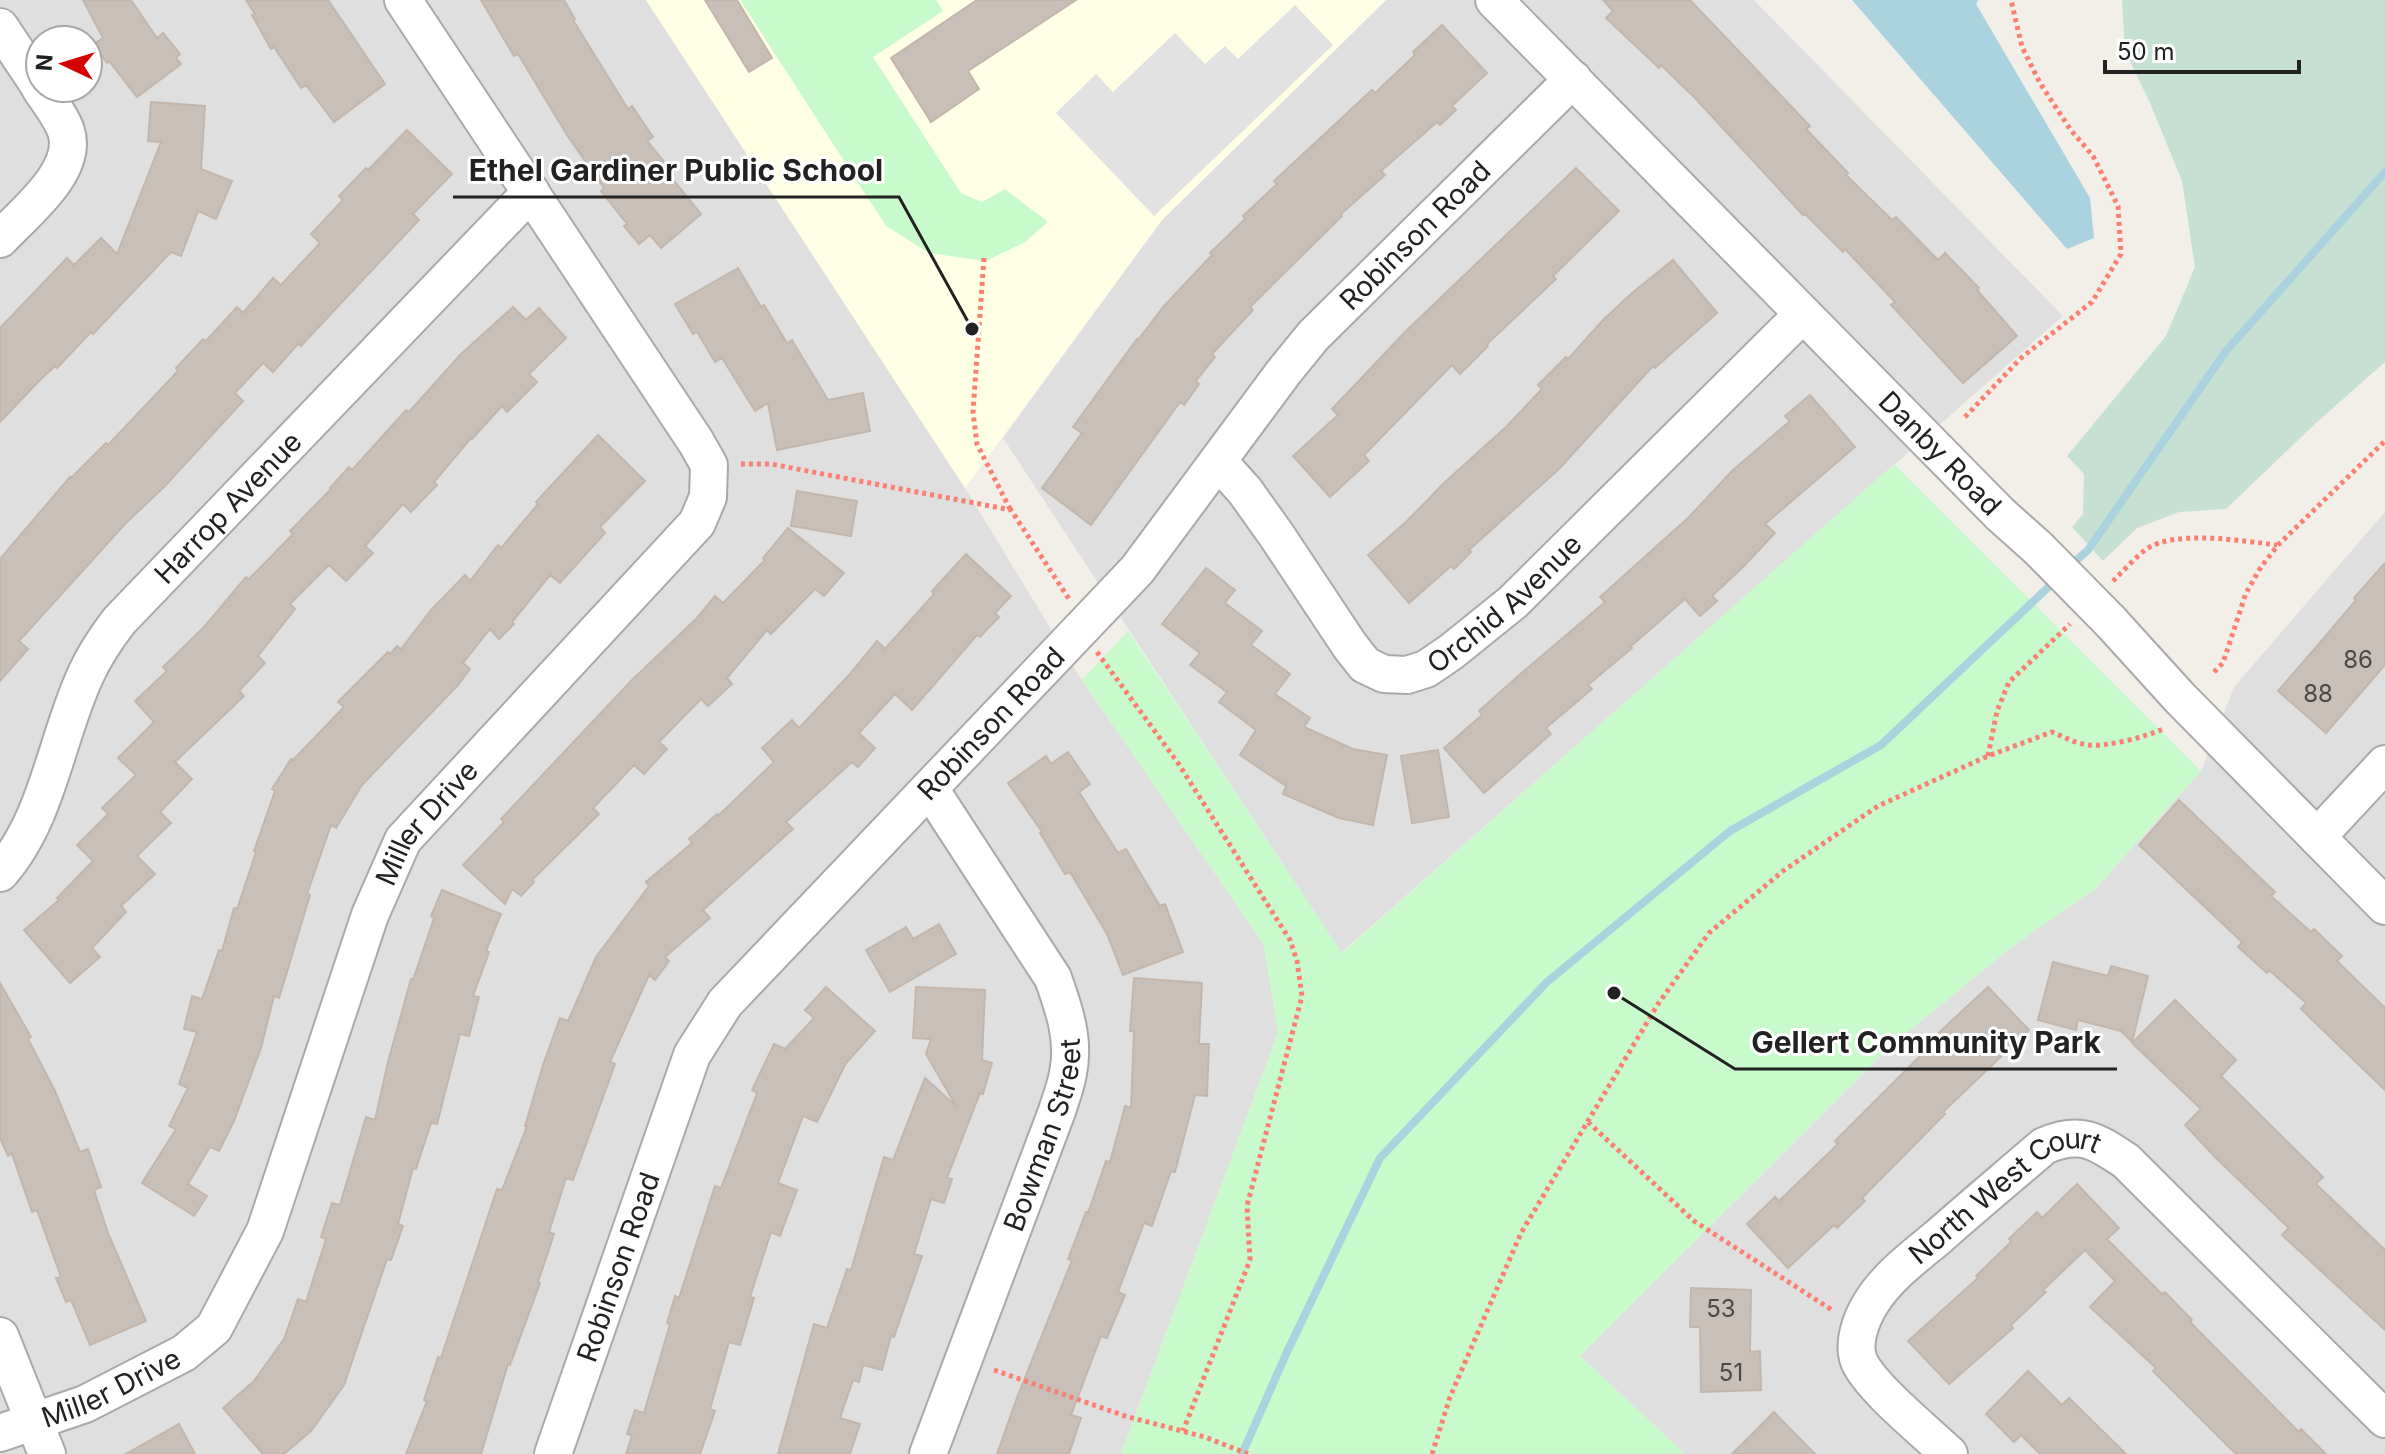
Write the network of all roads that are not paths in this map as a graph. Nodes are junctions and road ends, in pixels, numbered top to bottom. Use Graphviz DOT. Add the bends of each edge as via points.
graph roads {
  1 [pos="403,0"];
  2 [pos="1494,0"];
  3 [pos="0,27"];
  4 [pos="24,64"];
  5 [pos="1573,79"];
  6 [pos="51,104"];
  7 [pos="531,192"];
  8 [pos="0,239"];
  9 [pos="1803,314"];
  10 [pos="1218,461"];
  11 [pos="2385,764"];
  12 [pos="930,789"];
  13 [pos="2317,837"];
  14 [pos="0,873"];
  15 [pos="2385,906"];
  16 [pos="0,1336"];
  17 [pos="2385,1419"];
  18 [pos="0,1433"];
  19 [pos="40,1438"];
  20 [pos="553,1454"];
  21 [pos="928,1454"];
  22 [pos="1949,1454"];
  1 -- 7 [label="street, Miller Drive"];
  2 -- 5 [label="street, Danby Road"];
  3 -- 4 [label="street"];
  5 -- 9 [label="street, Danby Road"];
  5 -- 10 [label="street, Robinson Road" via="1313,336"];
  6 -- 8 [label="street" via="67,134 67,157 54,182"];
  7 -- 14 [label="street, Harrop Avenue" via="119,621 85,676 29,832"];
  7 -- 19 [label="street, Miller Drive" via="709,465 703,510 697,523 403,840 370,915 265,1231 214,1328 184,1353 85,1404"];
  9 -- 10 [label="street, Orchid Avenue" via="1513,602 1451,652 1407,675 1384,674 1365,665 1245,491"];
  9 -- 13 [label="street, Danby Road, bridge"];
  10 -- 12 [label="street, Robinson Road" via="1137,570"];
  11 -- 13 [label="street"];
  12 -- 20 [label="street, Robinson Road" via="725,1003 700,1040"];
  12 -- 21 [label="street, Bowman Street" via="1053,978 1071,1042 1057,1111"];
  13 -- 15 [label="street, Danby Road"];
  16 -- 19 [label="street"];
  17 -- 22 [label="street, North West Court" via="2126,1161 2097,1142 2078,1137 2044,1146 1903,1267 1872,1301 1860,1325 1857,1350 1863,1368"];
  18 -- 19 [label="street, Miller Drive"];
}
